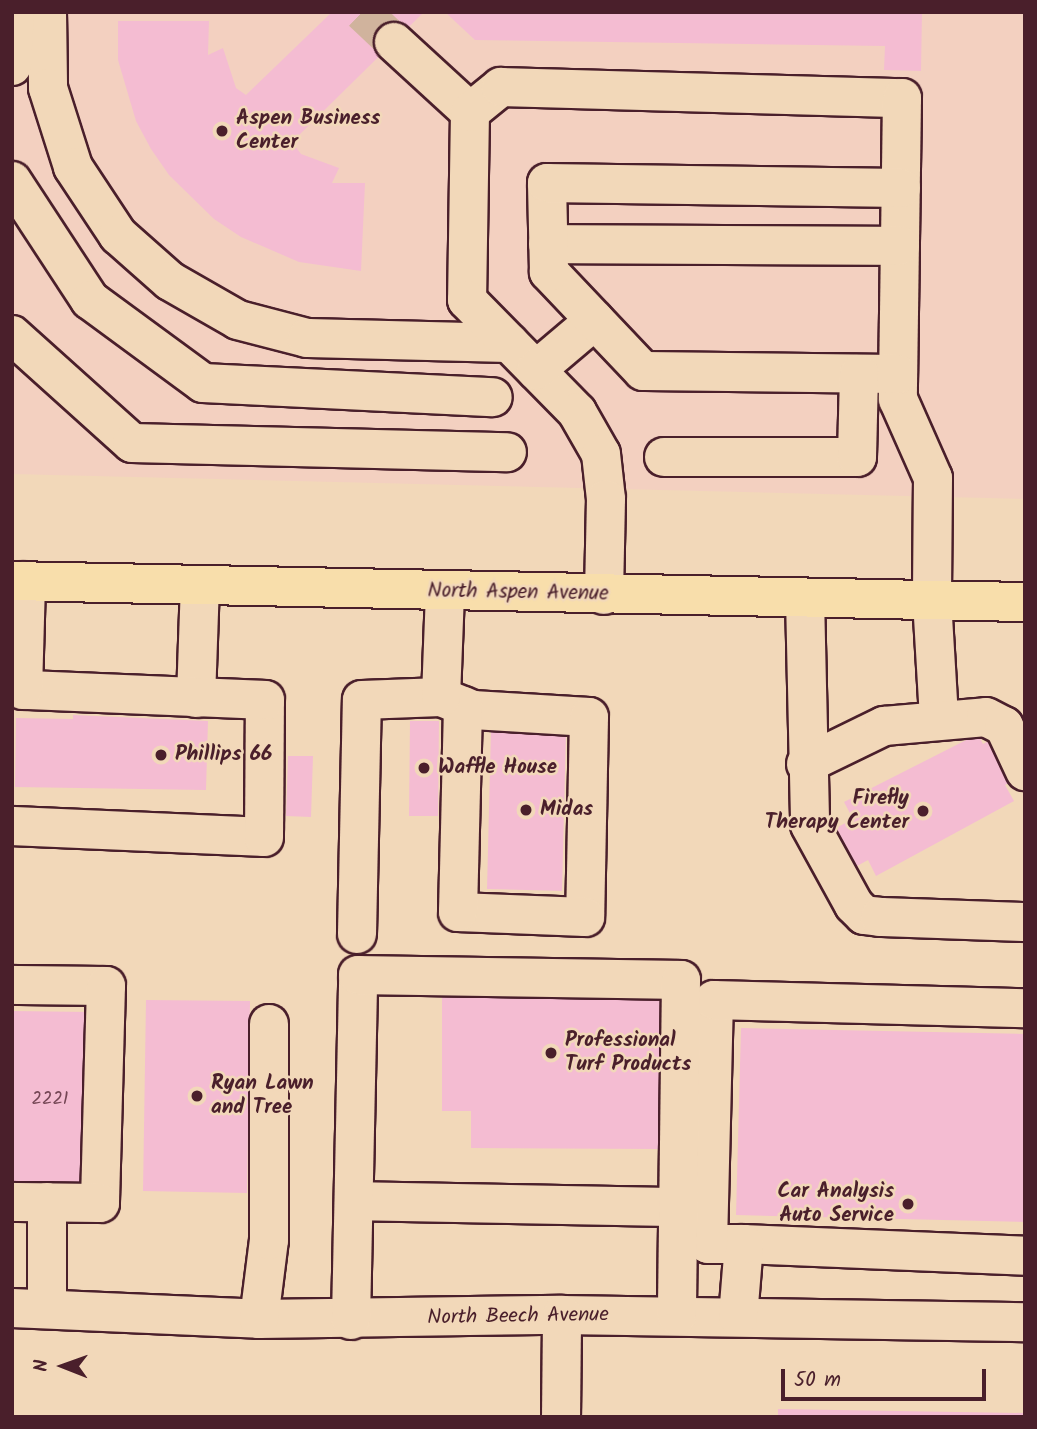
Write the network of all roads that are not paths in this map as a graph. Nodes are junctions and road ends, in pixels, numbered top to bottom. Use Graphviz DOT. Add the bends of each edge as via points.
graph roads {
  1 [pos="15,12"];
  2 [pos="47,12"];
  3 [pos="394,42"];
  4 [pos="12,66"];
  5 [pos="470,112"];
  6 [pos="12,181"];
  7 [pos="901,188"];
  8 [pos="548,244"];
  9 [pos="900,246"];
  10 [pos="595,320"];
  11 [pos="12,335"];
  12 [pos="509,343"];
  13 [pos="536,370"];
  14 [pos="859,374"];
  15 [pos="898,374"];
  16 [pos="493,397"];
  17 [pos="507,452"];
  18 [pos="664,457"];
  19 [pos="19,581"];
  20 [pos="200,586"];
  21 [pos="445,591"];
  22 [pos="604,595"];
  23 [pos="805,598"];
  24 [pos="932,600"];
  25 [pos="1025,601"];
  26 [pos="18,695"];
  27 [pos="196,698"];
  28 [pos="452,702"];
  29 [pos="939,718"];
  30 [pos="806,764"];
  31 [pos="1025,771"];
  32 [pos="12,826"];
  33 [pos="1025,922"];
  34 [pos="356,934"];
  35 [pos="12,985"];
  36 [pos="1025,1008"];
  37 [pos="269,1024"];
  38 [pos="354,1201"];
  39 [pos="30,1202"];
  40 [pos="678,1206"];
  41 [pos="744,1244"];
  42 [pos="1025,1256"];
  43 [pos="29,1308"];
  44 [pos="562,1315"];
  45 [pos="677,1316"];
  46 [pos="738,1317"];
  47 [pos="258,1319"];
  48 [pos="351,1320"];
  49 [pos="1025,1322"];
  50 [pos="561,1417"];
  1 -- 4 [label="street"];
  2 -- 12 [label="street" via="48,88 74,167 118,236 170,281 238,320 307,338"];
  3 -- 5 [label="street"];
  5 -- 7 [label="street" via="501,87 902,98"];
  5 -- 12 [label="street" via="467,300"];
  6 -- 16 [label="street" via="90,299 203,383"];
  7 -- 8 [label="street" via="547,183"];
  7 -- 9 [label="street"];
  8 -- 9 [label="street"];
  8 -- 10 [label="street" via="549,272"];
  9 -- 15 [label="street"];
  10 -- 13 [label="street"];
  10 -- 14 [label="street" via="643,372"];
  11 -- 17 [label="street" via="132,443"];
  12 -- 13 [label="street"];
  13 -- 22 [label="street" via="577,412 601,454 606,499"];
  14 -- 15 [label="street"];
  14 -- 18 [label="street" via="858,457"];
  15 -- 24 [label="street" via="898,400 933,478"];
  19 -- 20 [label="main road, North Aspen Avenue"];
  19 -- 26 [label="street"];
  20 -- 21 [label="main road, North Aspen Avenue"];
  20 -- 27 [label="street"];
  21 -- 22 [label="main road, North Aspen Avenue"];
  21 -- 28 [label="street"];
  22 -- 23 [label="main road, North Aspen Avenue"];
  23 -- 24 [label="main road, North Aspen Avenue"];
  23 -- 30 [label="street"];
  24 -- 25 [label="main road, North Aspen Avenue"];
  24 -- 29 [label="street"];
  26 -- 27 [label="street"];
  27 -- 32 [label="street" via="265,700 264,837"];
  28 -- 28 [label="street" via="589,717 585,917 458,912"];
  28 -- 34 [label="street" via="362,701"];
  29 -- 30 [label="street" via="884,726"];
  29 -- 31 [label="street" via="986,717 1004,726"];
  30 -- 33 [label="street" via="810,825 864,915"];
  35 -- 39 [label="street" via="106,986 100,1203"];
  36 -- 41 [label="street" via="714,1000 708,1244"];
  37 -- 47 [label="street" via="269,1240"];
  38 -- 40 [label="street"];
  38 -- 40 [label="street" via="358,975 681,979"];
  38 -- 48 [label="street"];
  39 -- 43 [label="street"];
  40 -- 45 [label="street"];
  41 -- 42 [label="street"];
  41 -- 46 [label="street"];
  43 -- 47 [label="street, North Beech Avenue"];
  44 -- 45 [label="street, North Beech Avenue"];
  44 -- 48 [label="street, North Beech Avenue"];
  44 -- 50 [label="street"];
  45 -- 46 [label="street, North Beech Avenue"];
  46 -- 49 [label="street, North Beech Avenue"];
  47 -- 48 [label="street, North Beech Avenue"];
}
